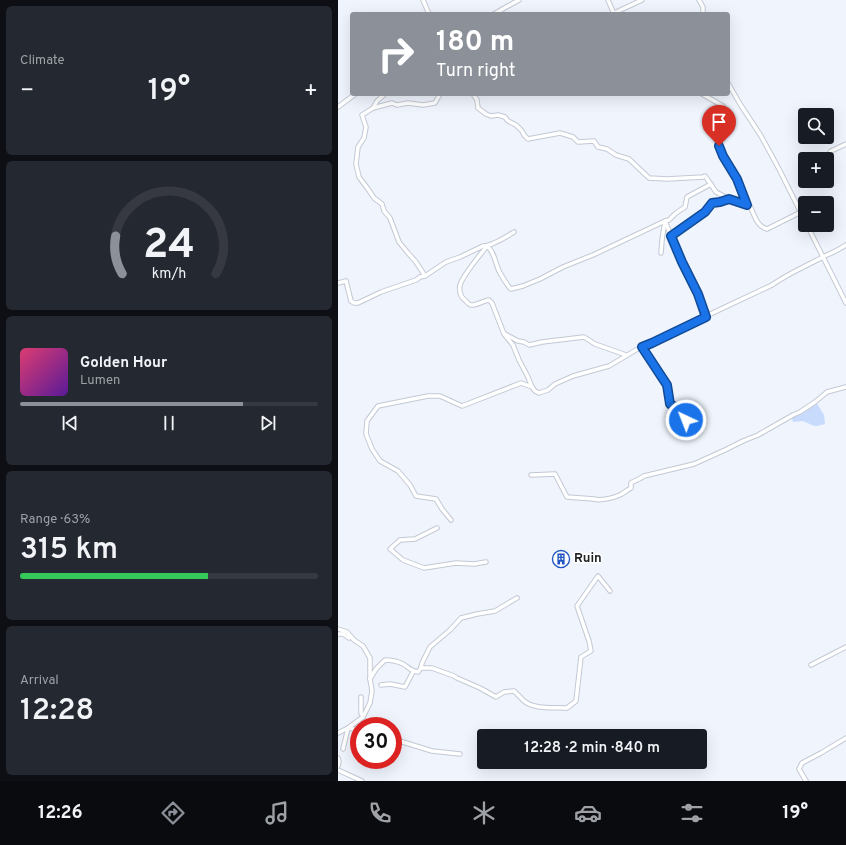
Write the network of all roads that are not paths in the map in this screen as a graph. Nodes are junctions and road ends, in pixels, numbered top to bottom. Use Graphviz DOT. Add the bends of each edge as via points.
graph roads {
  1 [pos="423,0"];
  2 [pos="519,0"];
  3 [pos="608,0"];
  4 [pos="642,0"];
  5 [pos="699,0"];
  6 [pos="428,12"];
  7 [pos="498,12"];
  8 [pos="612,12"];
  9 [pos="617,12"];
  10 [pos="704,12"];
  11 [pos="730,86"];
  12 [pos="353,96"];
  13 [pos="383,96"];
  14 [pos="439,96"];
  15 [pos="474,96"];
  16 [pos="706,96"];
  17 [pos="338,107"];
  18 [pos="373,108"];
  19 [pos="846,144"];
  20 [pos="830,152"];
  21 [pos="711,184"];
  22 [pos="729,199"];
  23 [pos="747,205"];
  24 [pos="798,208"];
  25 [pos="798,213"];
  26 [pos="665,221"];
  27 [pos="514,232"];
  28 [pos="810,232"];
  29 [pos="671,236"];
  30 [pos="846,245"];
  31 [pos="487,246"];
  32 [pos="661,253"];
  33 [pos="823,257"];
  34 [pos="425,276"];
  35 [pos="338,283"];
  36 [pos="846,303"];
  37 [pos="706,317"];
  38 [pos="504,334"];
  39 [pos="642,347"];
  40 [pos="626,355"];
  41 [pos="532,387"];
  42 [pos="846,387"];
  43 [pos="690,429"];
  44 [pos="531,475"];
  45 [pos="451,520"];
  46 [pos="437,528"];
  47 [pos="486,562"];
  48 [pos="610,591"];
  49 [pos="517,598"];
  50 [pos="338,629"];
  51 [pos="338,634"];
  52 [pos="354,640"];
  53 [pos="846,647"];
  54 [pos="810,665"];
  55 [pos="421,668"];
  56 [pos="413,672"];
  57 [pos="370,679"];
  58 [pos="381,685"];
  59 [pos="361,697"];
  60 [pos="363,717"];
  61 [pos="348,728"];
  62 [pos="338,733"];
  63 [pos="846,738"];
  64 [pos="402,741"];
  65 [pos="343,749"];
  66 [pos="460,754"];
  67 [pos="338,758"];
  68 [pos="338,766"];
  69 [pos="338,770"];
  70 [pos="362,781"];
  71 [pos="806,781"];
  1 -- 6 [label="street"];
  2 -- 7 [label="street"];
  3 -- 8 [label="street"];
  4 -- 9 [label="street"];
  5 -- 10 [label="street"];
  11 -- 24 [label="street" via="765,142"];
  12 -- 17 [label="street"];
  13 -- 18 [label="street"];
  14 -- 18 [label="street" via="435,103 392,103"];
  15 -- 21 [label="street" via="478,108 491,116 505,117 528,139 560,133 573,137 578,142 594,141 598,147 629,159 649,178 706,176"];
  16 -- 23 [label="street" via="723,106 722,120 715,138 737,179"];
  18 -- 34 [label="street" via="362,115 366,127 364,138 358,147 356,164 359,177 374,198 382,204 399,242"];
  19 -- 20 [label="street"];
  21 -- 22 [label="street" via="716,192"];
  21 -- 26 [label="street" via="687,198 685,207 670,220"];
  22 -- 23 [label="street"];
  22 -- 29 [label="street" via="712,203 705,212"];
  23 -- 25 [label="street" via="763,228 767,229"];
  26 -- 29 [label="street"];
  26 -- 31 [label="street" via="540,279 512,289 509,288"];
  26 -- 32 [label="street"];
  27 -- 31 [label="street"];
  28 -- 33 [label="street"];
  29 -- 37 [label="street"];
  30 -- 33 [label="street"];
  31 -- 34 [label="street" via="446,262"];
  31 -- 38 [label="street" via="461,283 460,290 462,298 470,305 489,300"];
  33 -- 36 [label="street"];
  33 -- 37 [label="street"];
  34 -- 35 [label="street" via="358,303 351,301 346,281"];
  37 -- 39 [label="street"];
  38 -- 40 [label="street" via="529,345 584,337 595,344"];
  38 -- 41 [label="street" via="513,345"];
  39 -- 40 [label="street"];
  39 -- 43 [label="street" via="667,385 670,404 681,411"];
  40 -- 41 [label="street" via="602,368 560,381 548,390 539,393"];
  41 -- 45 [label="street" via="521,383 462,406 440,396 378,406 367,421 366,434 380,461 398,471 416,496 436,499"];
  42 -- 44 [label="street" via="827,392 800,412 758,435 694,464 644,476 633,481 631,488 610,498 596,500 566,497 555,474"];
  46 -- 47 [label="street" via="415,539 400,540 390,549 403,560 424,568"];
  48 -- 55 [label="street" via="598,576 577,606 591,651 581,657 576,701 568,708 531,705 514,691 504,692 496,697 454,676 432,668"];
  49 -- 55 [label="street" via="495,611 461,618 430,647"];
  50 -- 52 [label="street" via="347,632"];
  51 -- 52 [label="street"];
  52 -- 57 [label="street" via="363,646 370,658"];
  53 -- 54 [label="street"];
  55 -- 56 [label="street" via="418,672"];
  56 -- 57 [label="street" via="402,663 386,660"];
  56 -- 58 [label="street" via="405,687"];
  57 -- 60 [label="street" via="370,703"];
  59 -- 60 [label="street"];
  61 -- 62 [label="street"];
  61 -- 65 [label="street"];
  63 -- 71 [label="street" via="802,763 799,769"];
  64 -- 66 [label="street" via="432,751"];
  67 -- 68 [label="street"];
  69 -- 70 [label="street"];
}
